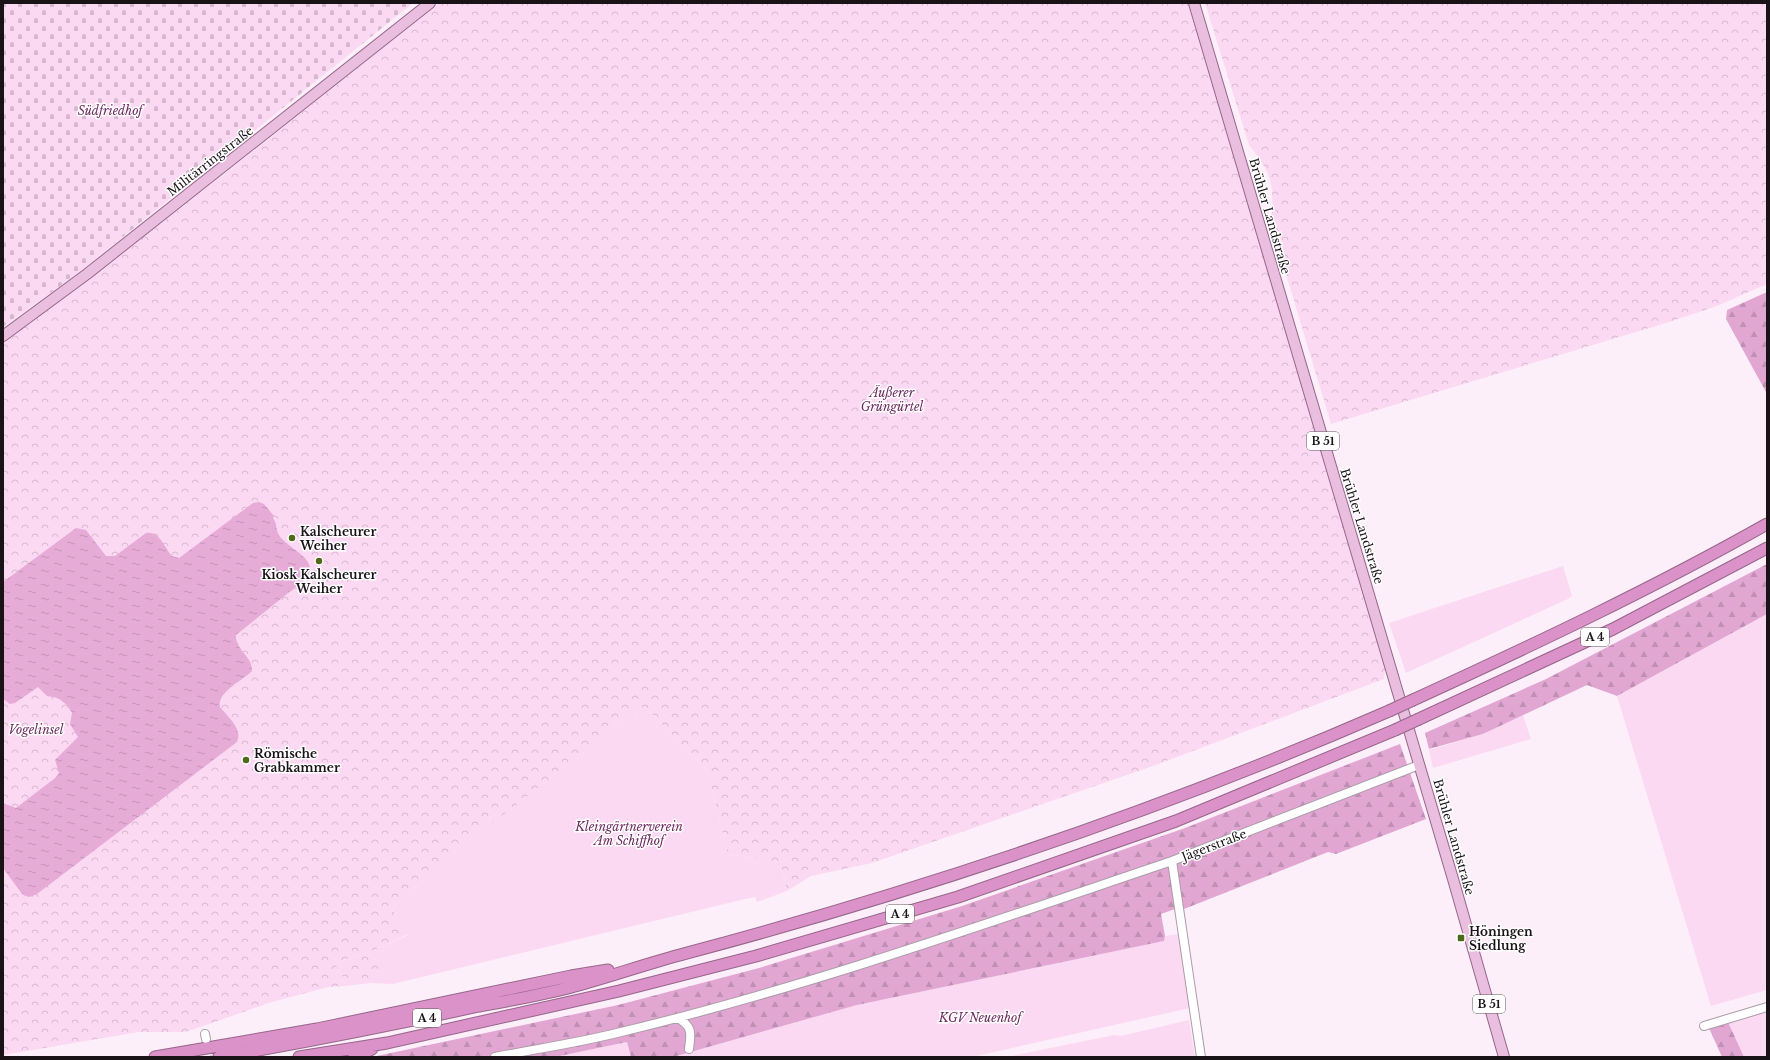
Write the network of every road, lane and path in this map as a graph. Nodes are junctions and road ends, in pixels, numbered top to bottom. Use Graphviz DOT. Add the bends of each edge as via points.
graph roads {
  1 [pos="430,3"];
  2 [pos="1194,3"];
  3 [pos="3,336"];
  4 [pos="1767,524"];
  5 [pos="1767,548"];
  6 [pos="1419,765"];
  7 [pos="1172,861"];
  8 [pos="632,968"];
  9 [pos="1767,1007"];
  10 [pos="678,1018"];
  11 [pos="1704,1026"];
  12 [pos="387,1042"];
  13 [pos="689,1049"];
  14 [pos="155,1057"];
  15 [pos="219,1057"];
  16 [pos="300,1057"];
  17 [pos="354,1057"];
  18 [pos="495,1057"];
  19 [pos="1202,1057"];
  20 [pos="1504,1057"];
  1 -- 3 [label="main road, Militärringstraße" via="88,274"];
  2 -- 6 [label="main road, Brühler Landstraße / B 51"];
  4 -- 8 [label="highway, A 4, bridge" via="1666,579 1531,646 1259,766 1110,823 846,910"];
  5 -- 12 [label="highway, A 4, bridge" via="1613,629 1395,730 1176,821 958,897 741,960 619,991"];
  6 -- 7 [label="street, Jägerstraße"];
  6 -- 20 [label="main road, Brühler Landstraße / B 51"];
  7 -- 10 [label="street" via="765,994"];
  7 -- 19 [label="street, Jägerstraße"];
  8 -- 14 [label="highway, A 4" via="571,976 371,1018"];
  8 -- 15 [label="highway, A 4" via="573,986 389,1026"];
  9 -- 11 [label="street"];
  10 -- 13 [label="street" via="687,1023 691,1032"];
  10 -- 18 [label="street" via="615,1034"];
  12 -- 16 [label="highway, A 4"];
  12 -- 17 [label="highway"];
}
